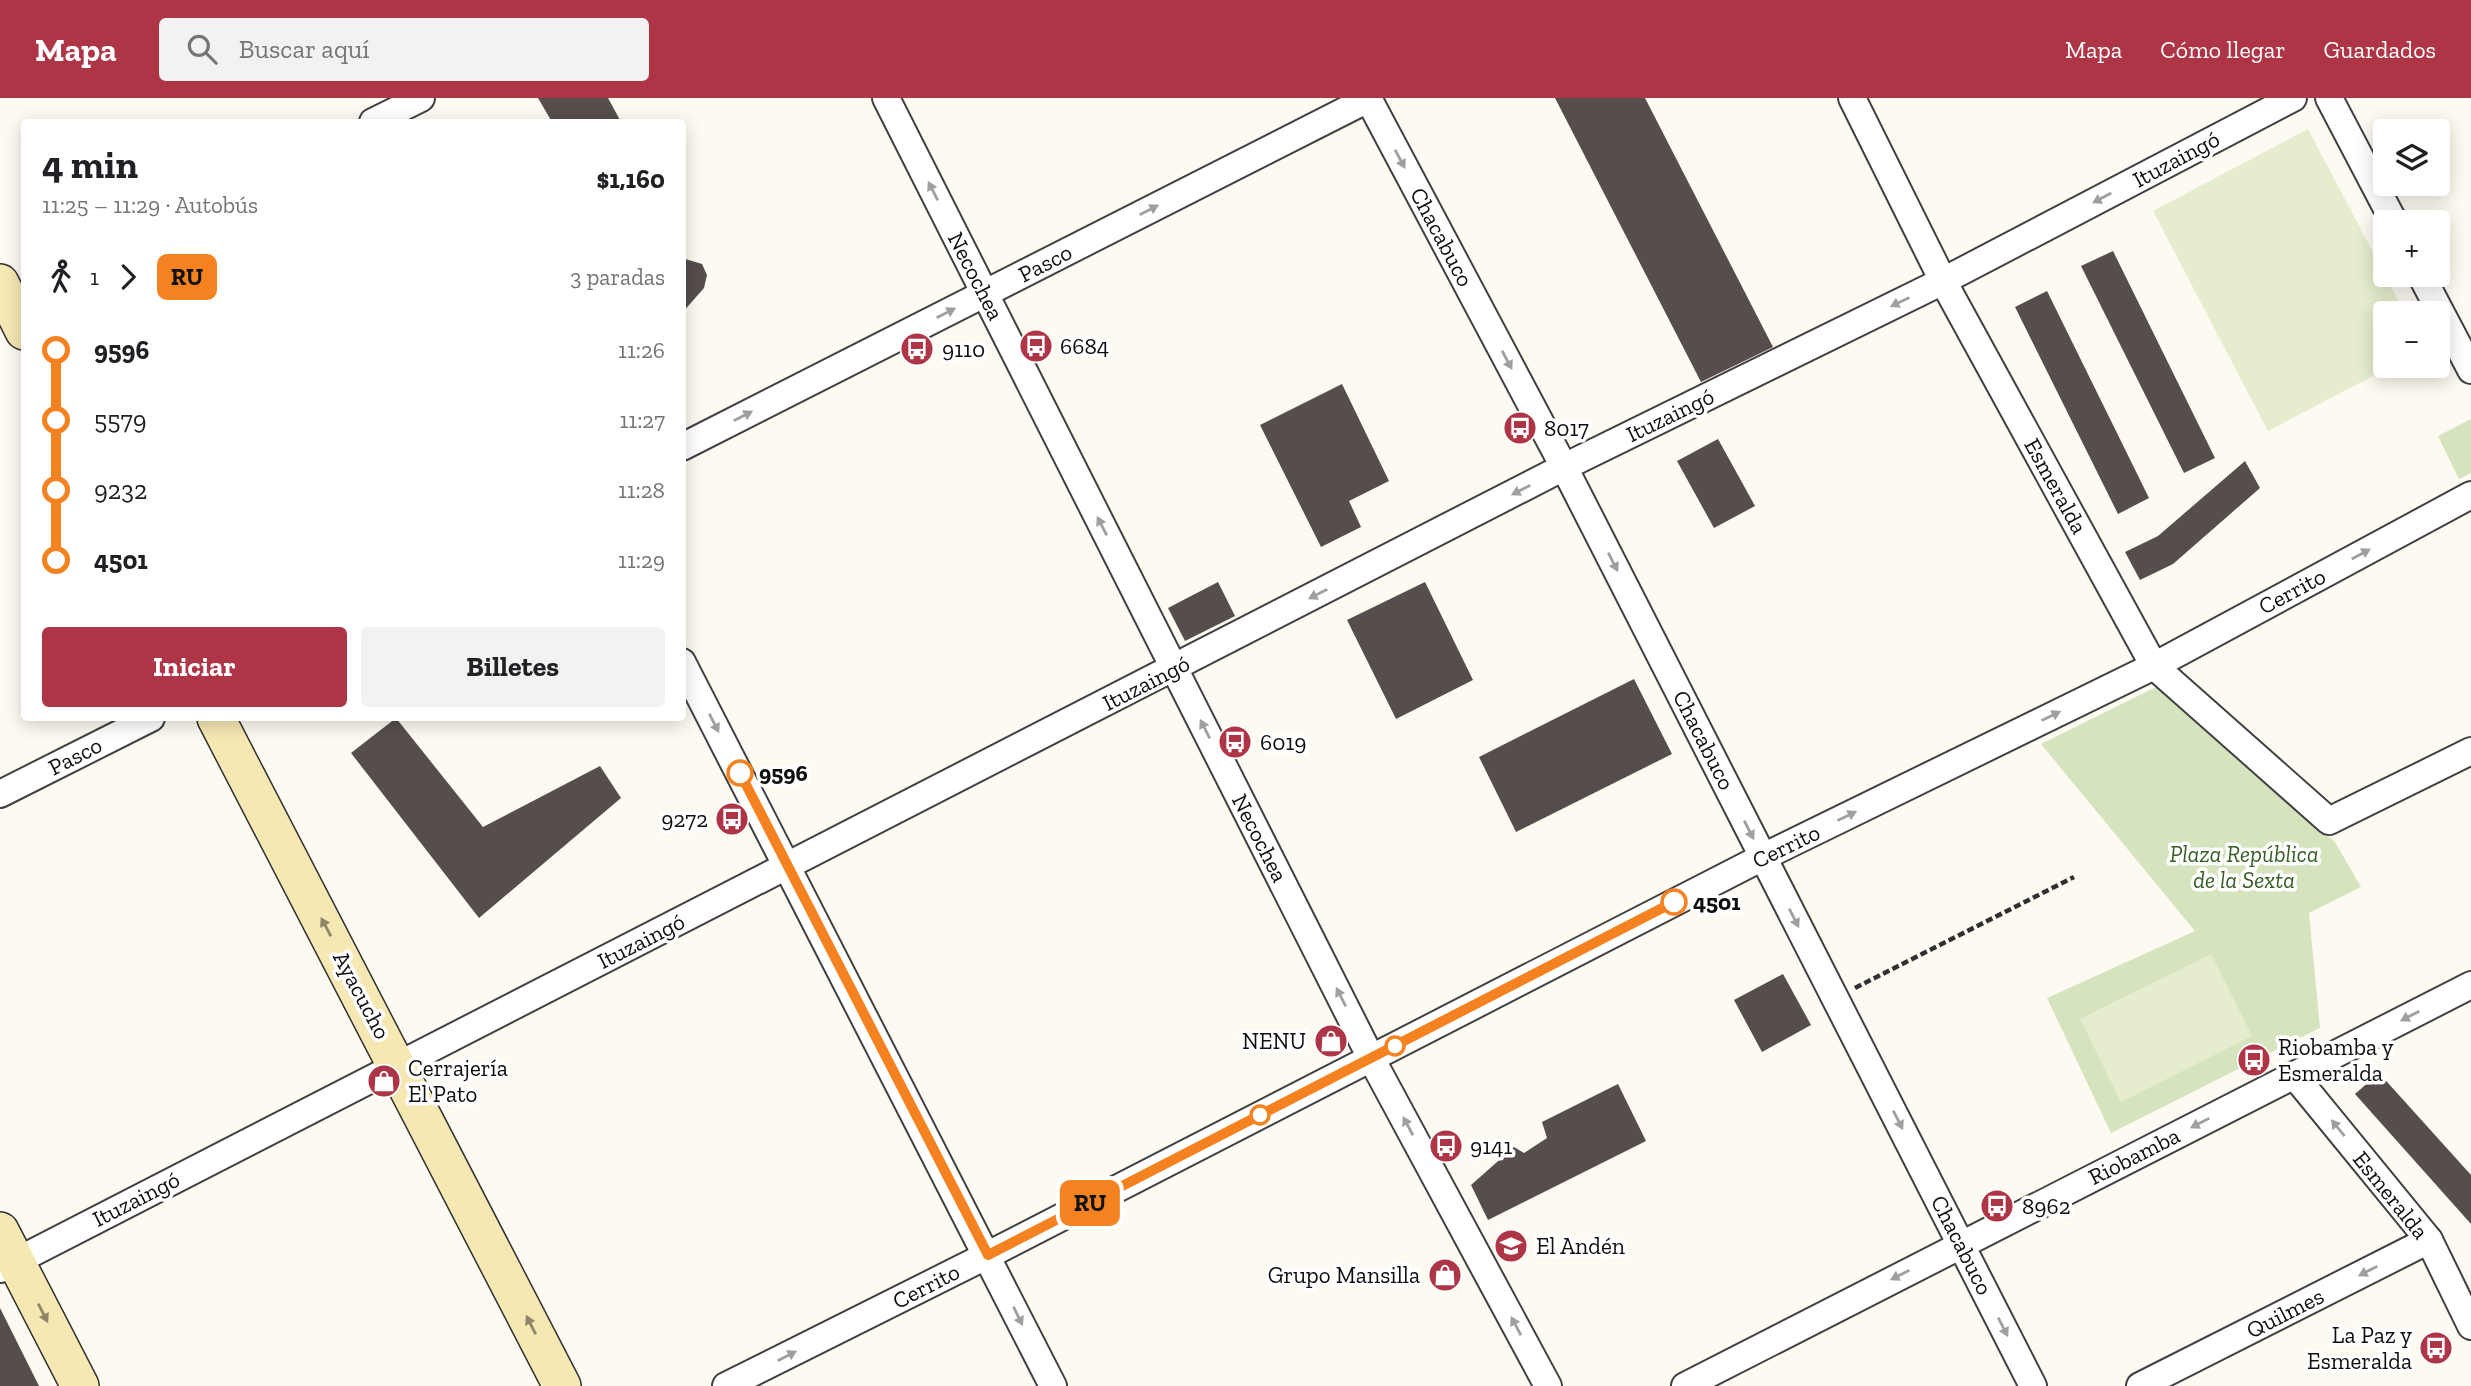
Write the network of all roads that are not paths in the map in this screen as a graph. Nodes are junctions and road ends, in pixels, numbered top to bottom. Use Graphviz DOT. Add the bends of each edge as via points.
graph roads {
  1 [pos="886,98"];
  2 [pos="1369,98"];
  3 [pos="1852,98"];
  4 [pos="2293,98"];
  5 [pos="2329,98"];
  6 [pos="404,107"];
  7 [pos="379,119"];
  8 [pos="2388,210"];
  9 [pos="1943,281"];
  10 [pos="2427,287"];
  11 [pos="985,294"];
  12 [pos="2471,369"];
  13 [pos="686,445"];
  14 [pos="1564,467"];
  15 [pos="2471,495"];
  16 [pos="2154,666"];
  17 [pos="1174,668"];
  18 [pos="686,670"];
  19 [pos="145,721"];
  20 [pos="218,721"];
  21 [pos="2471,751"];
  22 [pos="0,794"];
  23 [pos="1763,857"];
  24 [pos="788,867"];
  25 [pos="2471,985"];
  26 [pos="1371,1058"];
  27 [pos="398,1063"];
  28 [pos="2294,1075"];
  29 [pos="2429,1240"];
  30 [pos="1961,1244"];
  31 [pos="5,1254"];
  32 [pos="988,1255"];
  33 [pos="2471,1326"];
  34 [pos="80,1386"];
  35 [pos="562,1386"];
  36 [pos="726,1386"];
  37 [pos="1053,1386"];
  38 [pos="1548,1386"];
  39 [pos="1685,1386"];
  40 [pos="2033,1386"];
  41 [pos="2140,1386"];
  11 -- 1 [label="street, Necochea, one-way"];
  11 -- 2 [label="street, Pasco, one-way"];
  2 -- 14 [label="street, Chacabuco, one-way"];
  3 -- 9 [label="street, Esmeralda"];
  4 -- 9 [label="street, Ituzaingó, one-way"];
  5 -- 8 [label="street"];
  6 -- 7 [label="street"];
  9 -- 14 [label="street, Ituzaingó, one-way"];
  9 -- 16 [label="street, Esmeralda"];
  10 -- 12 [label="street"];
  13 -- 11 [label="street, Pasco, one-way"];
  17 -- 11 [label="street, Necochea, one-way"];
  14 -- 17 [label="street, Ituzaingó, one-way"];
  14 -- 23 [label="street, Chacabuco, one-way"];
  16 -- 15 [label="street, Cerrito, one-way"];
  16 -- 21 [label="street, Esmeralda" via="2329,821"];
  23 -- 16 [label="street, Cerrito, one-way"];
  17 -- 24 [label="street, Ituzaingó"];
  26 -- 17 [label="street, Necochea, one-way"];
  18 -- 24 [label="street, one-way"];
  19 -- 22 [label="street, Pasco"];
  27 -- 20 [label="main road, Ayacucho, one-way"];
  23 -- 26 [label="street, Cerrito"];
  23 -- 30 [label="street, Chacabuco, one-way"];
  24 -- 27 [label="street, Ituzaingó"];
  24 -- 32 [label="street"];
  25 -- 28 [label="street, Riobamba, one-way"];
  26 -- 32 [label="street, Cerrito"];
  38 -- 26 [label="street, Necochea, one-way"];
  27 -- 31 [label="street, Ituzaingó"];
  35 -- 27 [label="main road, Ayacucho, one-way"];
  29 -- 28 [label="street, Esmeralda, one-way"];
  28 -- 30 [label="street, Riobamba, one-way"];
  29 -- 33 [label="street, Esmeralda"];
  29 -- 41 [label="street, Quilmes, one-way"];
  30 -- 39 [label="street, Riobamba, one-way"];
  30 -- 40 [label="street, Chacabuco, one-way"];
  31 -- 34 [label="main road, one-way"];
  36 -- 32 [label="street, Cerrito, one-way"];
  32 -- 37 [label="street, one-way"];
}
